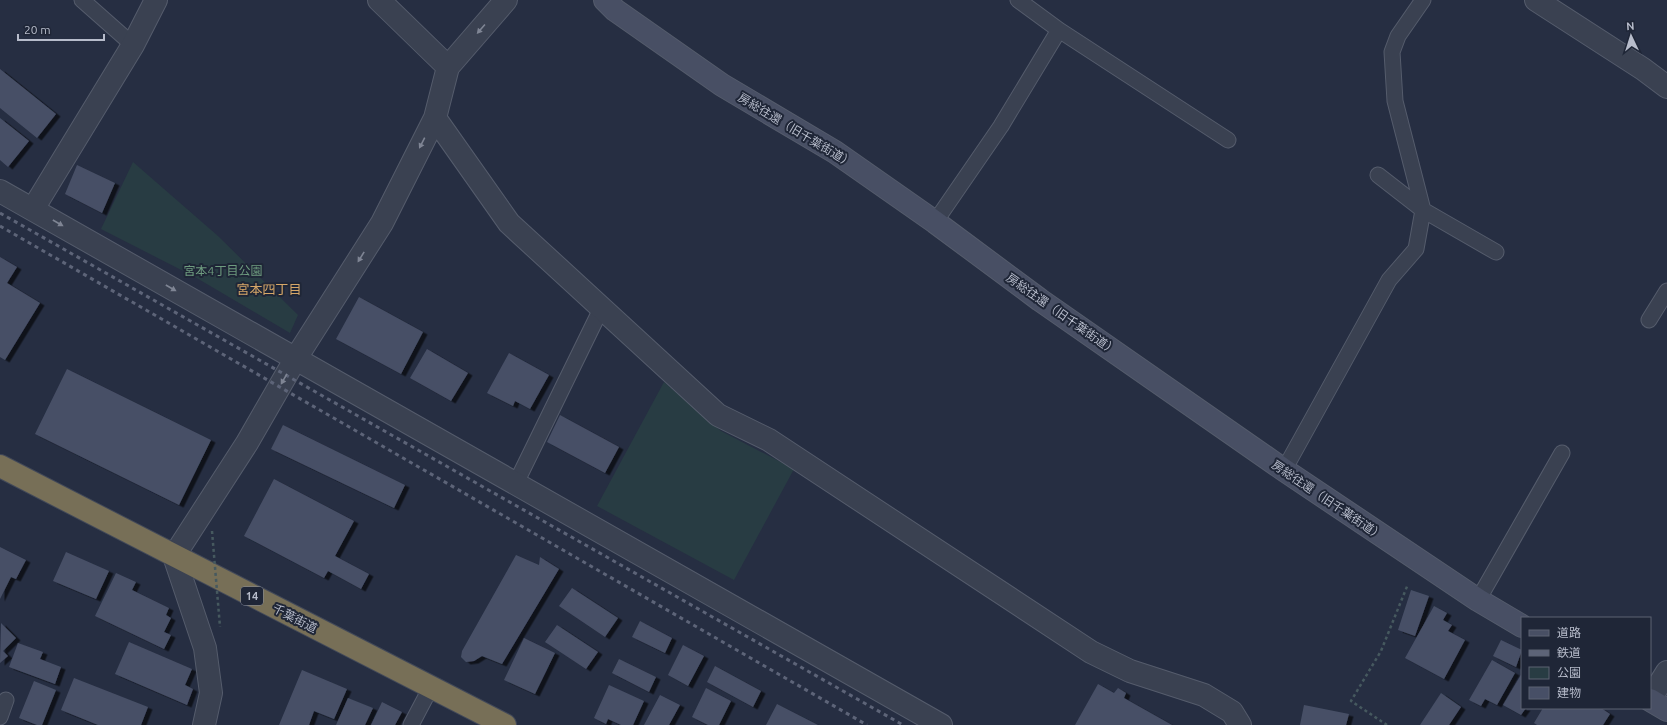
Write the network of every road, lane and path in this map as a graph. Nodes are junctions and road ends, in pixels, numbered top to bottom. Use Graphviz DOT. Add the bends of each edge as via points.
graph roads {
  1 [pos="82,0"];
  2 [pos="156,0"];
  3 [pos="379,0"];
  4 [pos="506,0"];
  5 [pos="1018,0"];
  6 [pos="1423,0"];
  7 [pos="1541,1"];
  8 [pos="614,3"];
  9 [pos="1059,30"];
  10 [pos="133,45"];
  11 [pos="448,67"];
  12 [pos="1667,87"];
  13 [pos="435,118"];
  14 [pos="1228,140"];
  15 [pos="1378,175"];
  16 [pos="0,191"];
  17 [pos="33,209"];
  18 [pos="1423,210"];
  19 [pos="935,222"];
  20 [pos="1496,252"];
  21 [pos="1667,291"];
  22 [pos="602,308"];
  23 [pos="1649,320"];
  24 [pos="296,358"];
  25 [pos="1562,453"];
  26 [pos="0,466"];
  27 [pos="1284,470"];
  28 [pos="516,483"];
  29 [pos="212,531"];
  30 [pos="174,556"];
  31 [pos="1410,580"];
  32 [pos="1478,600"];
  33 [pos="1521,625"];
  34 [pos="220,626"];
  35 [pos="1667,672"];
  36 [pos="431,687"];
  37 [pos="1651,697"];
  38 [pos="6,700"];
  39 [pos="1651,700"];
  40 [pos="1667,710"];
  41 [pos="0,717"];
  42 [pos="204,725"];
  43 [pos="411,725"];
  44 [pos="505,725"];
  45 [pos="941,725"];
  46 [pos="1240,725"];
  47 [pos="1387,725"];
  1 -- 10 [label="lane"];
  2 -- 10 [label="street"];
  3 -- 11 [label="street"];
  4 -- 11 [label="street, one-way"];
  5 -- 9 [label="lane"];
  6 -- 18 [label="lane" via="1398,36 1392,52 1395,101"];
  7 -- 12 [label="street"];
  8 -- 19 [label="street, 房総往還（旧千葉街道）" via="722,85 835,152"];
  9 -- 14 [label="lane"];
  9 -- 19 [label="lane" via="1001,126"];
  10 -- 17 [label="street"];
  11 -- 13 [label="street"];
  13 -- 22 [label="street" via="510,222"];
  13 -- 24 [label="street, one-way" via="382,223"];
  15 -- 18 [label="lane"];
  16 -- 17 [label="street"];
  17 -- 24 [label="street, one-way"];
  18 -- 20 [label="lane"];
  18 -- 27 [label="lane" via="1416,249 1388,280"];
  19 -- 27 [label="street, 房総往還（旧千葉街道）" via="1040,300"];
  21 -- 23 [label="lane"];
  22 -- 28 [label="lane"];
  22 -- 46 [label="street" via="718,415 769,440 1091,652 1130,671 1204,695 1232,712"];
  24 -- 28 [label="street"];
  24 -- 30 [label="street, one-way" via="247,443"];
  25 -- 32 [label="lane"];
  26 -- 30 [label="highway, 千葉街道 / 14"];
  27 -- 32 [label="street, 房総往還（旧千葉街道）"];
  28 -- 45 [label="street"];
  29 -- 34 [label="path, bridge"];
  30 -- 36 [label="highway, 千葉街道 / 14"];
  30 -- 42 [label="street" via="205,648 211,693"];
  31 -- 47 [label="path" via="1381,650 1351,701"];
  32 -- 33 [label="street, 房総往還（旧千葉街道）"];
  35 -- 37 [label="street"];
  36 -- 43 [label="lane"];
  36 -- 44 [label="highway, 千葉街道 / 14"];
  38 -- 41 [label="lane"];
  39 -- 40 [label="street"];
}
